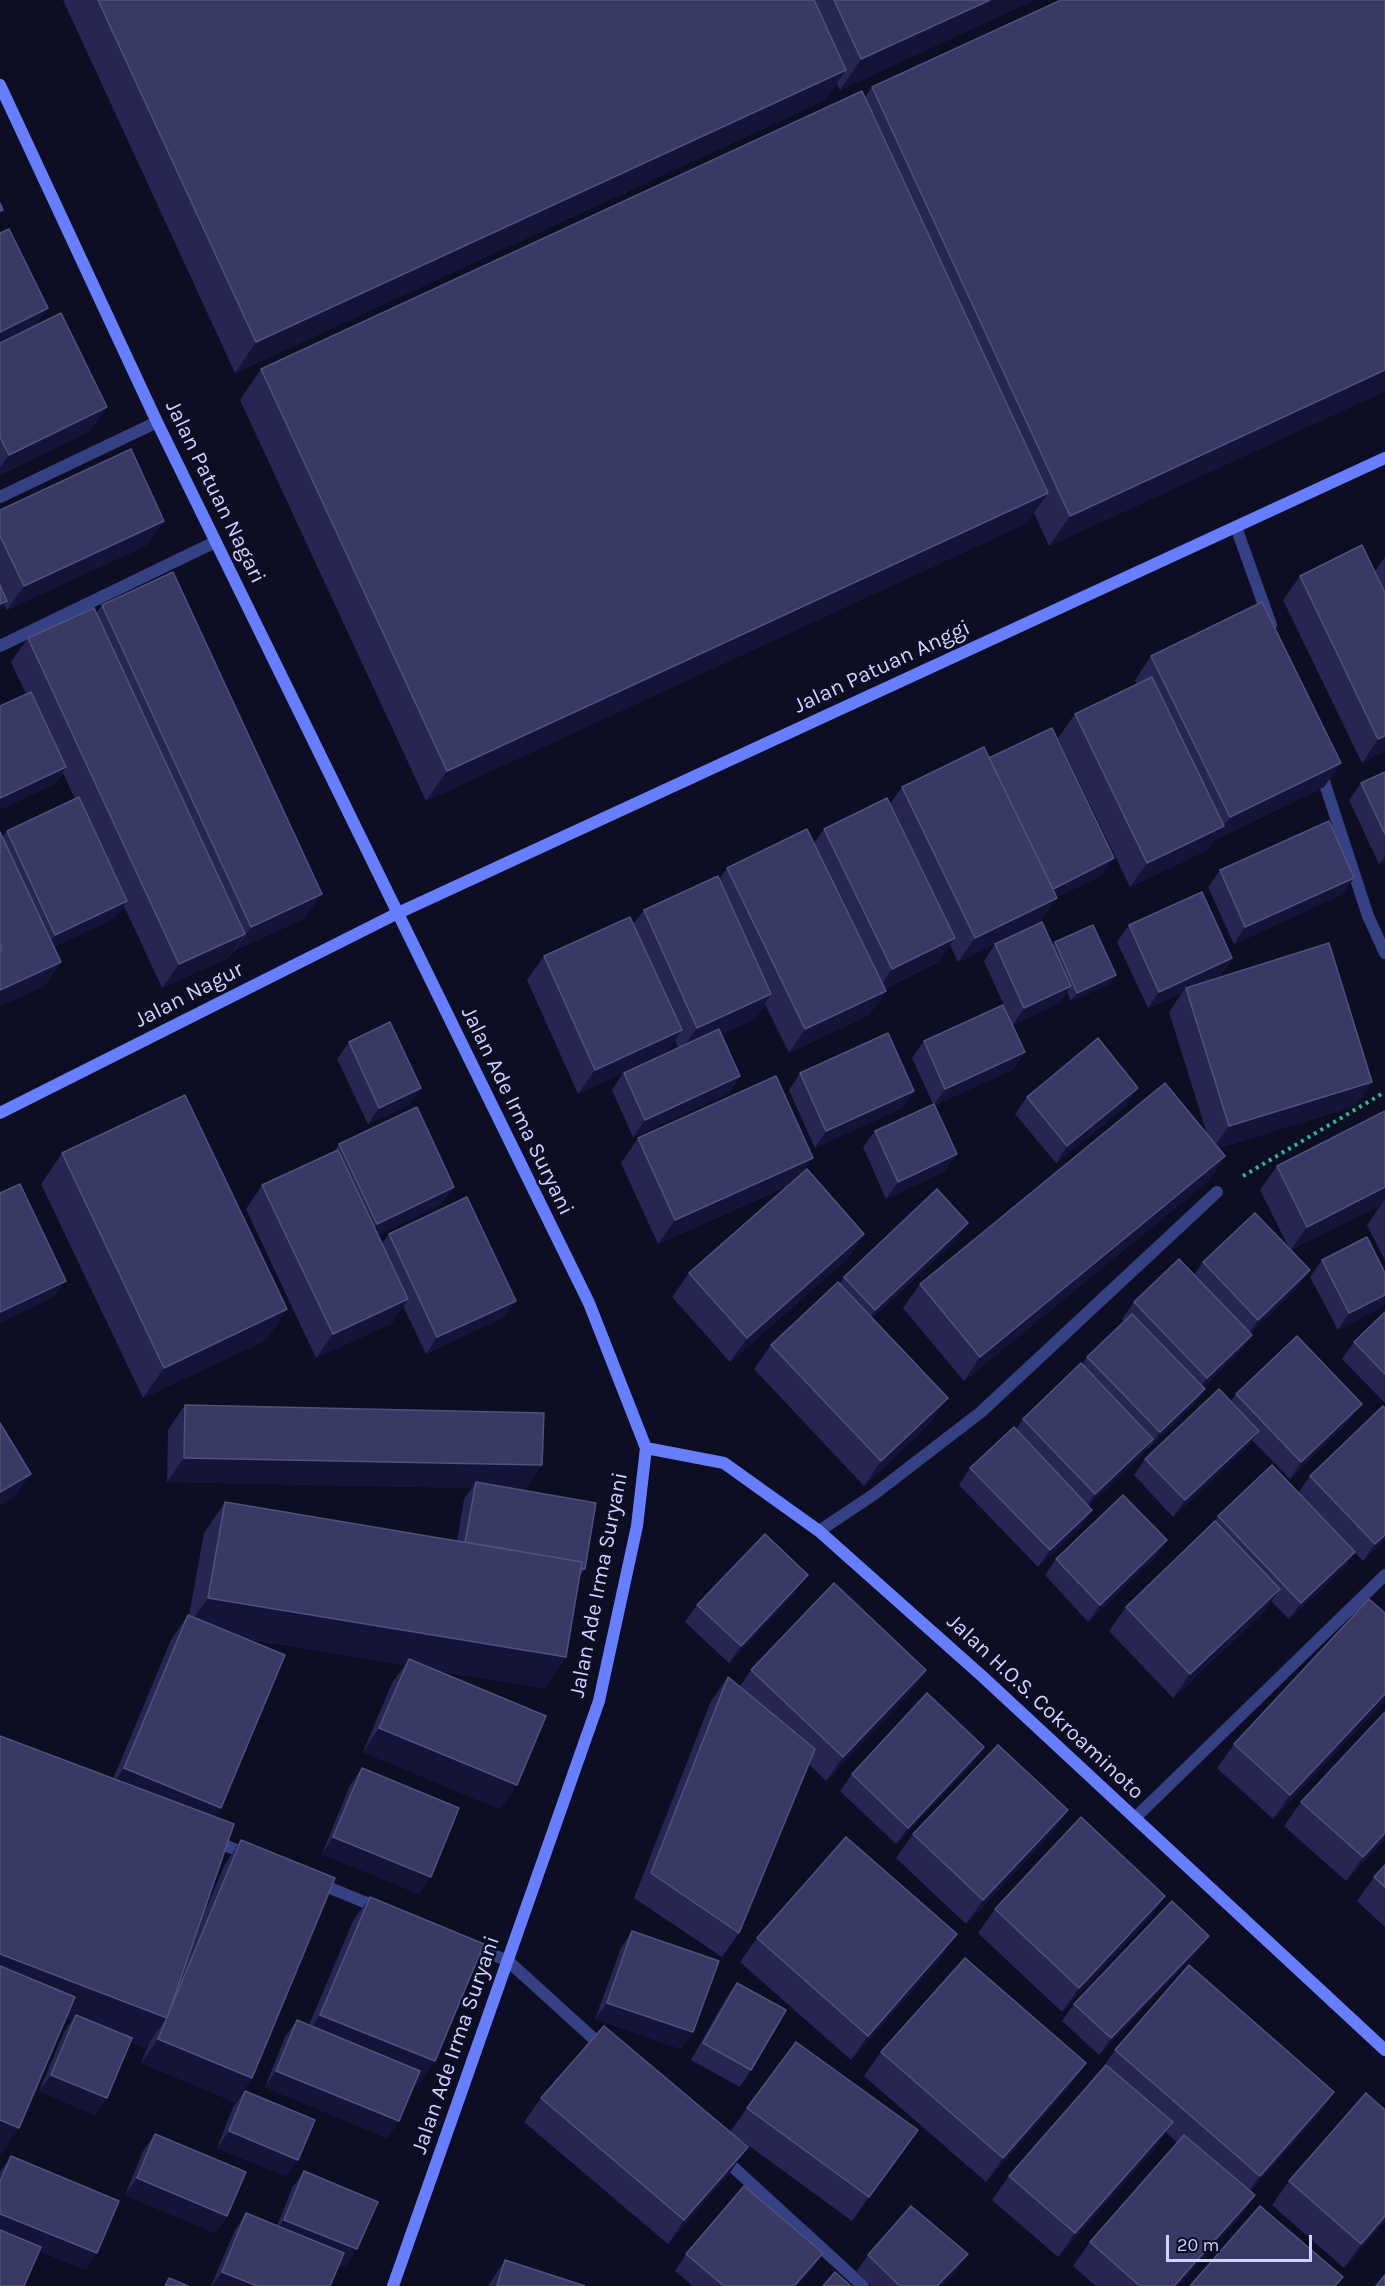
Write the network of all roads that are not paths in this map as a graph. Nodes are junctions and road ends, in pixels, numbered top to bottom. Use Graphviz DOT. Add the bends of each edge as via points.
graph roads {
  1 [pos="0,85"];
  2 [pos="157,422"];
  3 [pos="1385,458"];
  4 [pos="0,497"];
  5 [pos="1236,527"];
  6 [pos="215,542"];
  7 [pos="1275,637"];
  8 [pos="0,646"];
  9 [pos="1317,759"];
  10 [pos="396,914"];
  11 [pos="1385,954"];
  12 [pos="0,1113"];
  13 [pos="1217,1192"];
  14 [pos="646,1448"];
  15 [pos="819,1530"];
  16 [pos="1385,1575"];
  17 [pos="1135,1818"];
  18 [pos="199,1834"];
  19 [pos="265,1861"];
  20 [pos="309,1879"];
  21 [pos="386,1911"];
  22 [pos="453,1938"];
  23 [pos="508,1961"];
  24 [pos="1385,2050"];
  25 [pos="612,2056"];
  26 [pos="716,2151"];
  27 [pos="393,2286"];
  28 [pos="863,2286"];
  1 -- 2 [label="street, Jalan Patuan Nagari"];
  2 -- 4 [label="street"];
  2 -- 6 [label="street, Jalan Patuan Nagari"];
  3 -- 5 [label="street, Jalan Patuan Anggi"];
  5 -- 7 [label="street"];
  5 -- 10 [label="street, Jalan Patuan Anggi"];
  6 -- 8 [label="street"];
  6 -- 10 [label="street, Jalan Patuan Nagari"];
  9 -- 11 [label="street" via="1368,916"];
  10 -- 12 [label="street, Jalan Nagur"];
  10 -- 14 [label="street, Jalan Ade Irma Suryani" via="589,1302"];
  13 -- 15 [label="street" via="981,1412 873,1495"];
  14 -- 15 [label="street, Jalan H.O.S. Cokroaminoto" via="724,1463"];
  14 -- 23 [label="street, Jalan Ade Irma Suryani" via="637,1526 599,1701"];
  15 -- 17 [label="street, Jalan H.O.S. Cokroaminoto"];
  16 -- 17 [label="street"];
  17 -- 24 [label="street, Jalan H.O.S. Cokroaminoto"];
  18 -- 19 [label="street"];
  20 -- 21 [label="street"];
  22 -- 23 [label="street"];
  23 -- 25 [label="street"];
  23 -- 27 [label="street, Jalan Ade Irma Suryani"];
  26 -- 28 [label="street"];
}
